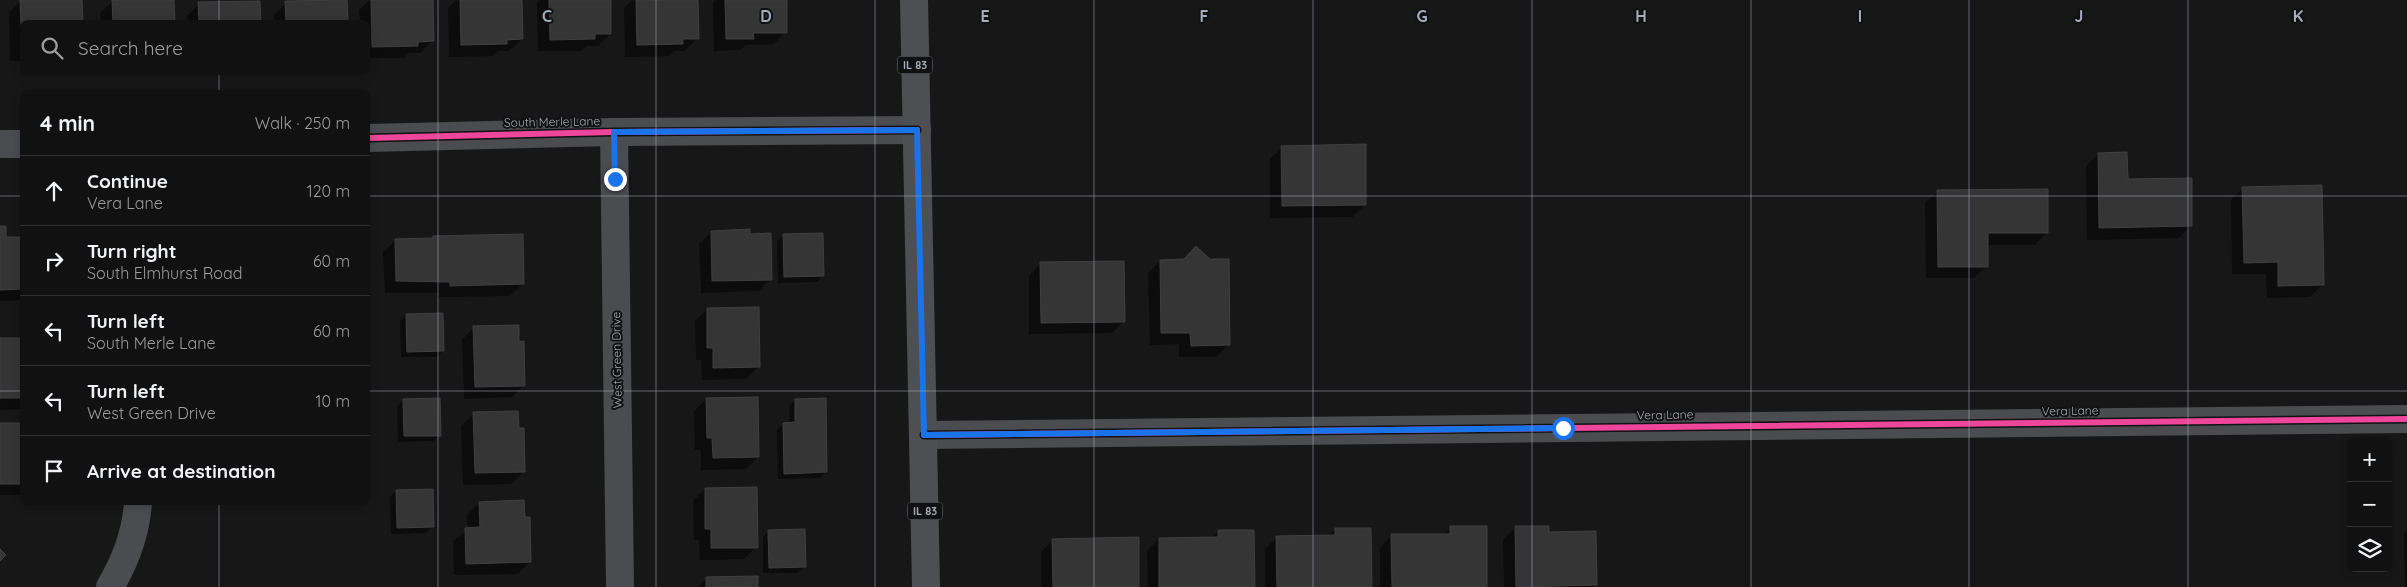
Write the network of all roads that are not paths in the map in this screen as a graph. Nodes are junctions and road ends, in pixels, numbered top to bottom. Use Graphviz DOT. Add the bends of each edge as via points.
graph roads {
  1 [pos="914,0"];
  2 [pos="917,130"];
  3 [pos="614,132"];
  4 [pos="370,138"];
  5 [pos="0,144"];
  6 [pos="20,144"];
  7 [pos="2407,418"];
  8 [pos="924,435"];
  9 [pos="138,505"];
  10 [pos="110,587"];
  11 [pos="620,587"];
  12 [pos="926,587"];
  1 -- 2 [label="main road, IL 83"];
  2 -- 3 [label="street, South Merle Lane"];
  2 -- 8 [label="main road, IL 83"];
  3 -- 4 [label="street, South Merle Lane"];
  3 -- 11 [label="street, West Green Drive"];
  5 -- 6 [label="street"];
  7 -- 8 [label="street, Vera Lane"];
  8 -- 12 [label="main road, IL 83"];
  9 -- 10 [label="street" via="131,546"];
}
